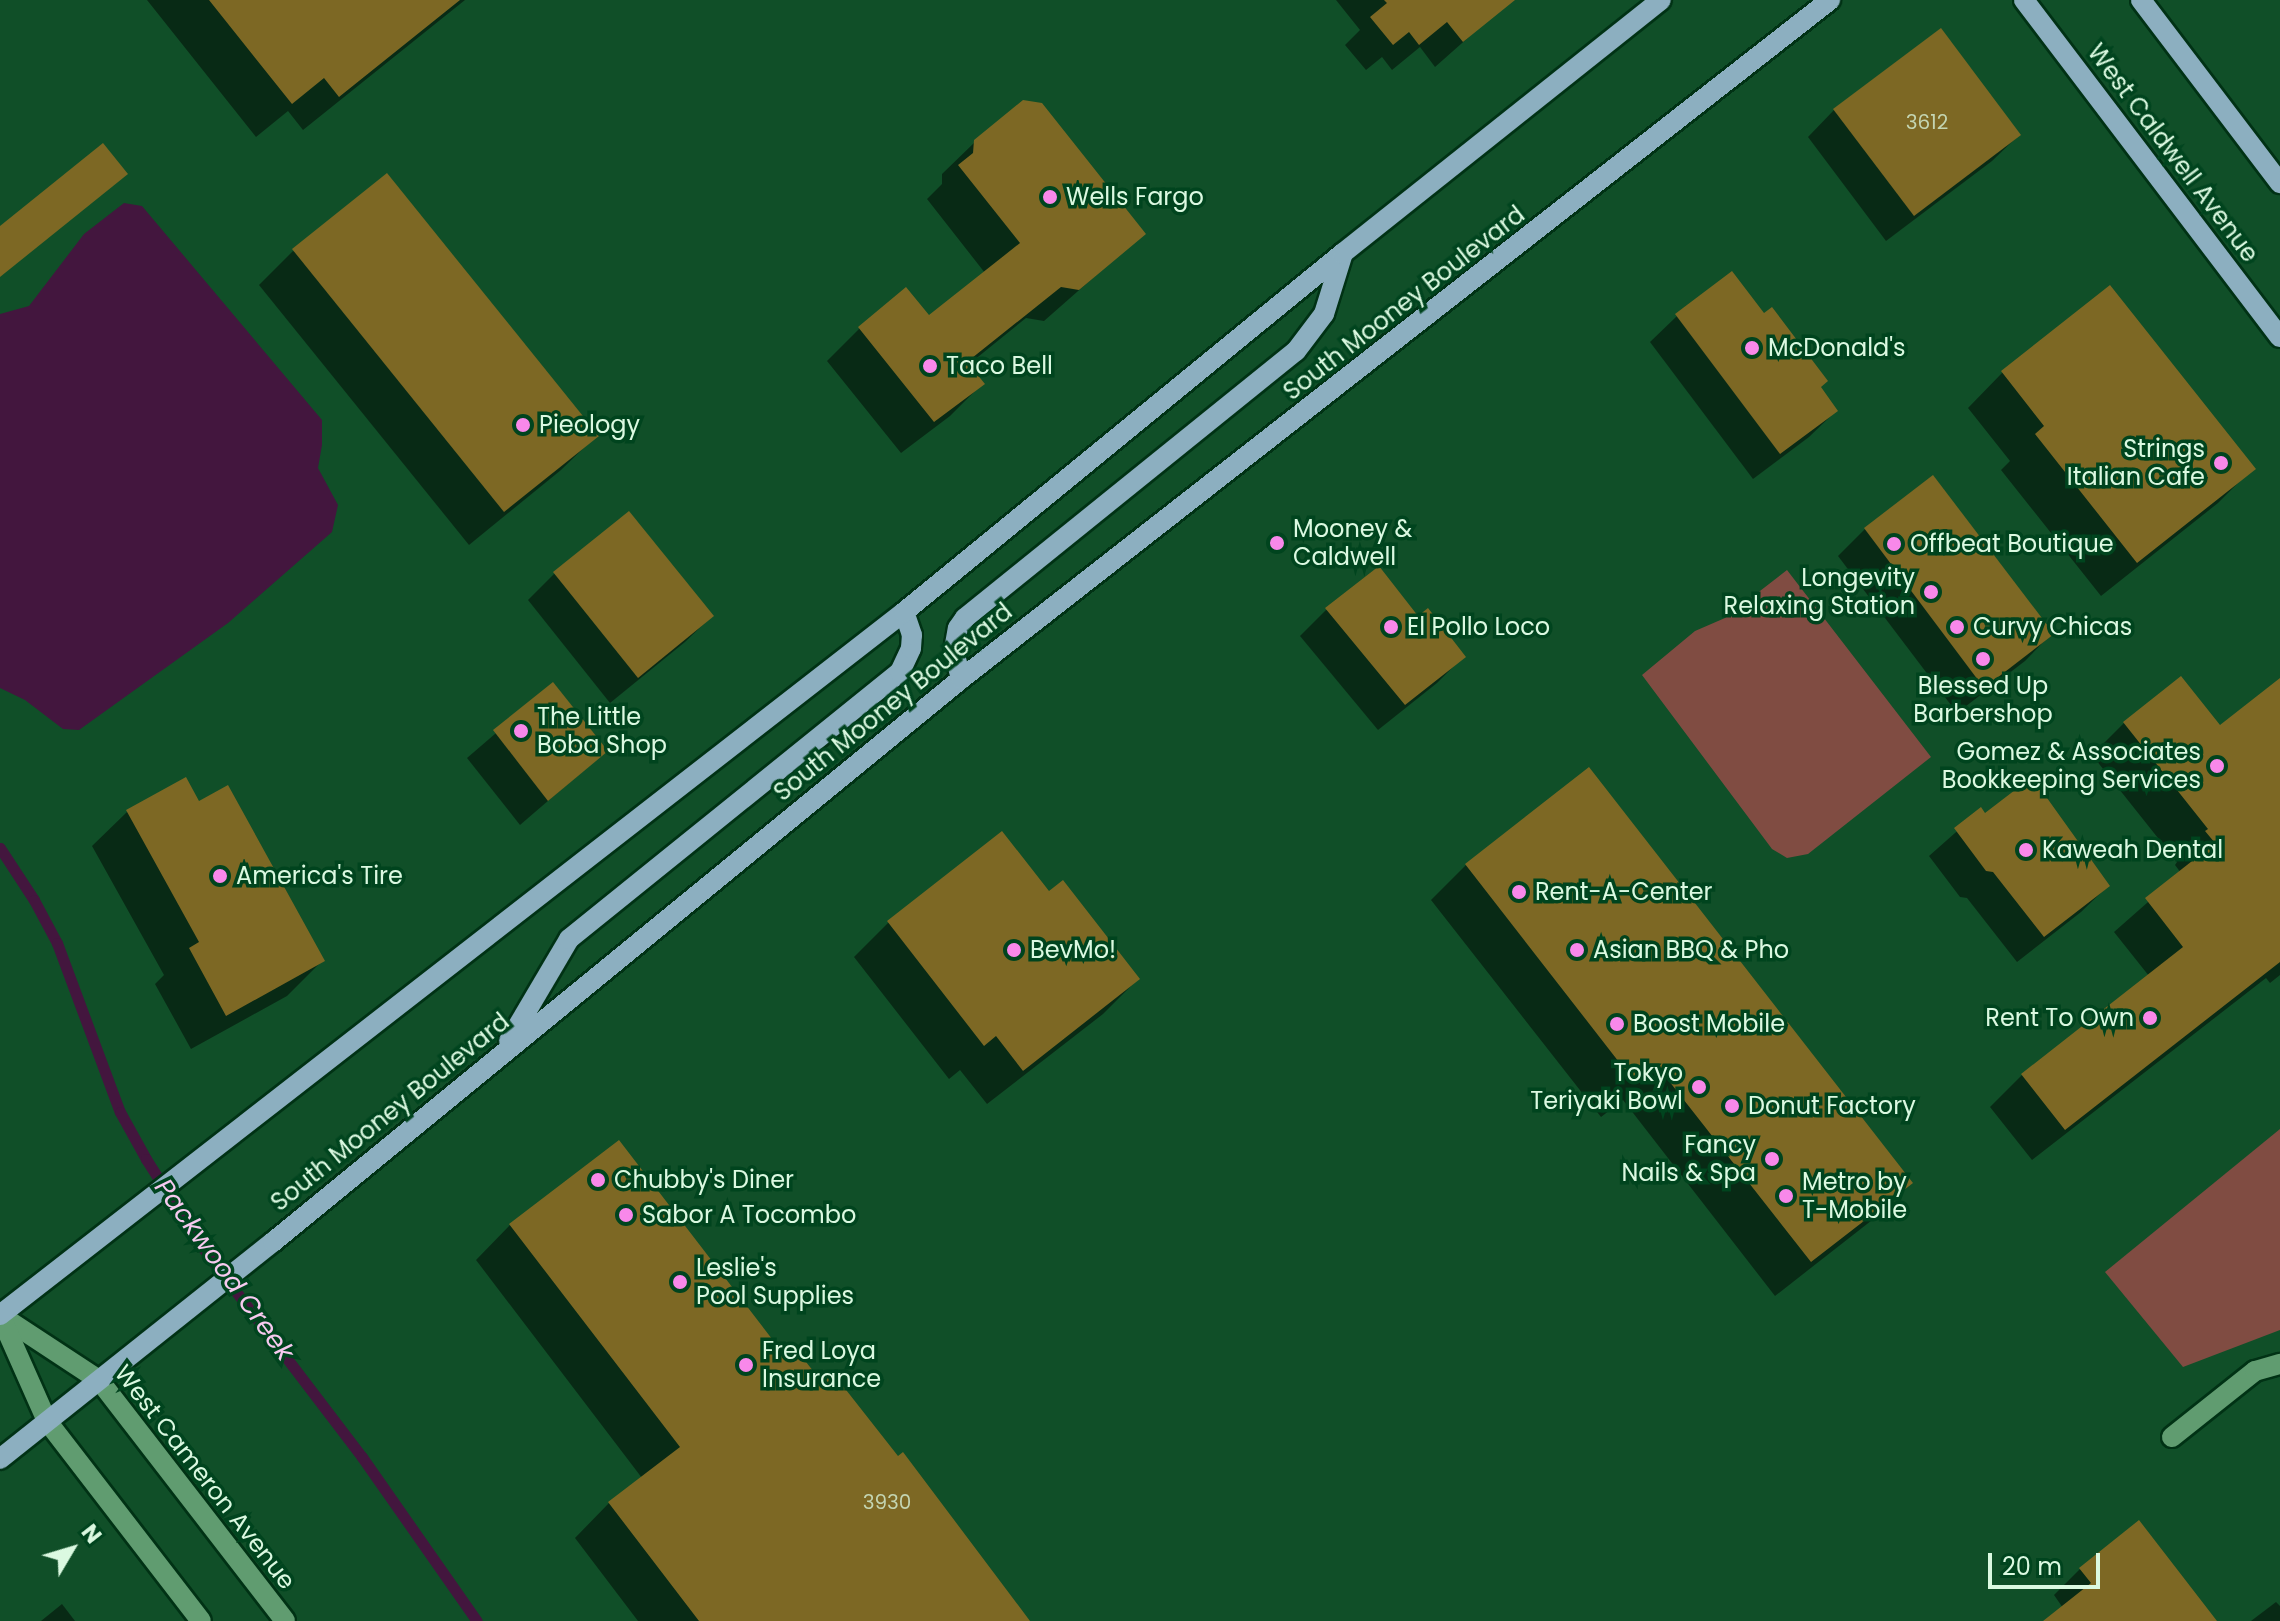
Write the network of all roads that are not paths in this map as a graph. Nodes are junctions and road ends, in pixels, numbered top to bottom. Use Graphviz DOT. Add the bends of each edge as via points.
graph roads {
  1 [pos="1661,0"];
  2 [pos="1830,0"];
  3 [pos="2024,0"];
  4 [pos="2141,0"];
  5 [pos="2280,183"];
  6 [pos="1343,253"];
  7 [pos="2280,337"];
  8 [pos="904,612"];
  9 [pos="961,679"];
  10 [pos="501,1054"];
  11 [pos="0,1315"];
  12 [pos="2280,1364"];
  13 [pos="99,1380"];
  14 [pos="47,1421"];
  15 [pos="2172,1437"];
  16 [pos="0,1459"];
  17 [pos="201,1621"];
  18 [pos="285,1621"];
  1 -- 6 [label="main road"];
  2 -- 9 [label="main road, South Mooney Boulevard"];
  3 -- 7 [label="main road, West Caldwell Avenue"];
  4 -- 5 [label="main road"];
  6 -- 8 [label="main road"];
  6 -- 9 [label="main road" via="1324,314 1296,351 965,618 954,650"];
  8 -- 10 [label="main road" via="912,635 900,672 569,939"];
  8 -- 11 [label="main road"];
  9 -- 10 [label="main road, South Mooney Boulevard"];
  10 -- 13 [label="main road, South Mooney Boulevard"];
  11 -- 13 [label="street, West Cameron Avenue"];
  11 -- 14 [label="street"];
  12 -- 15 [label="street" via="2255,1371"];
  13 -- 14 [label="main road, South Mooney Boulevard"];
  13 -- 18 [label="street, West Cameron Avenue"];
  14 -- 16 [label="main road, South Mooney Boulevard"];
  14 -- 17 [label="street"];
}
